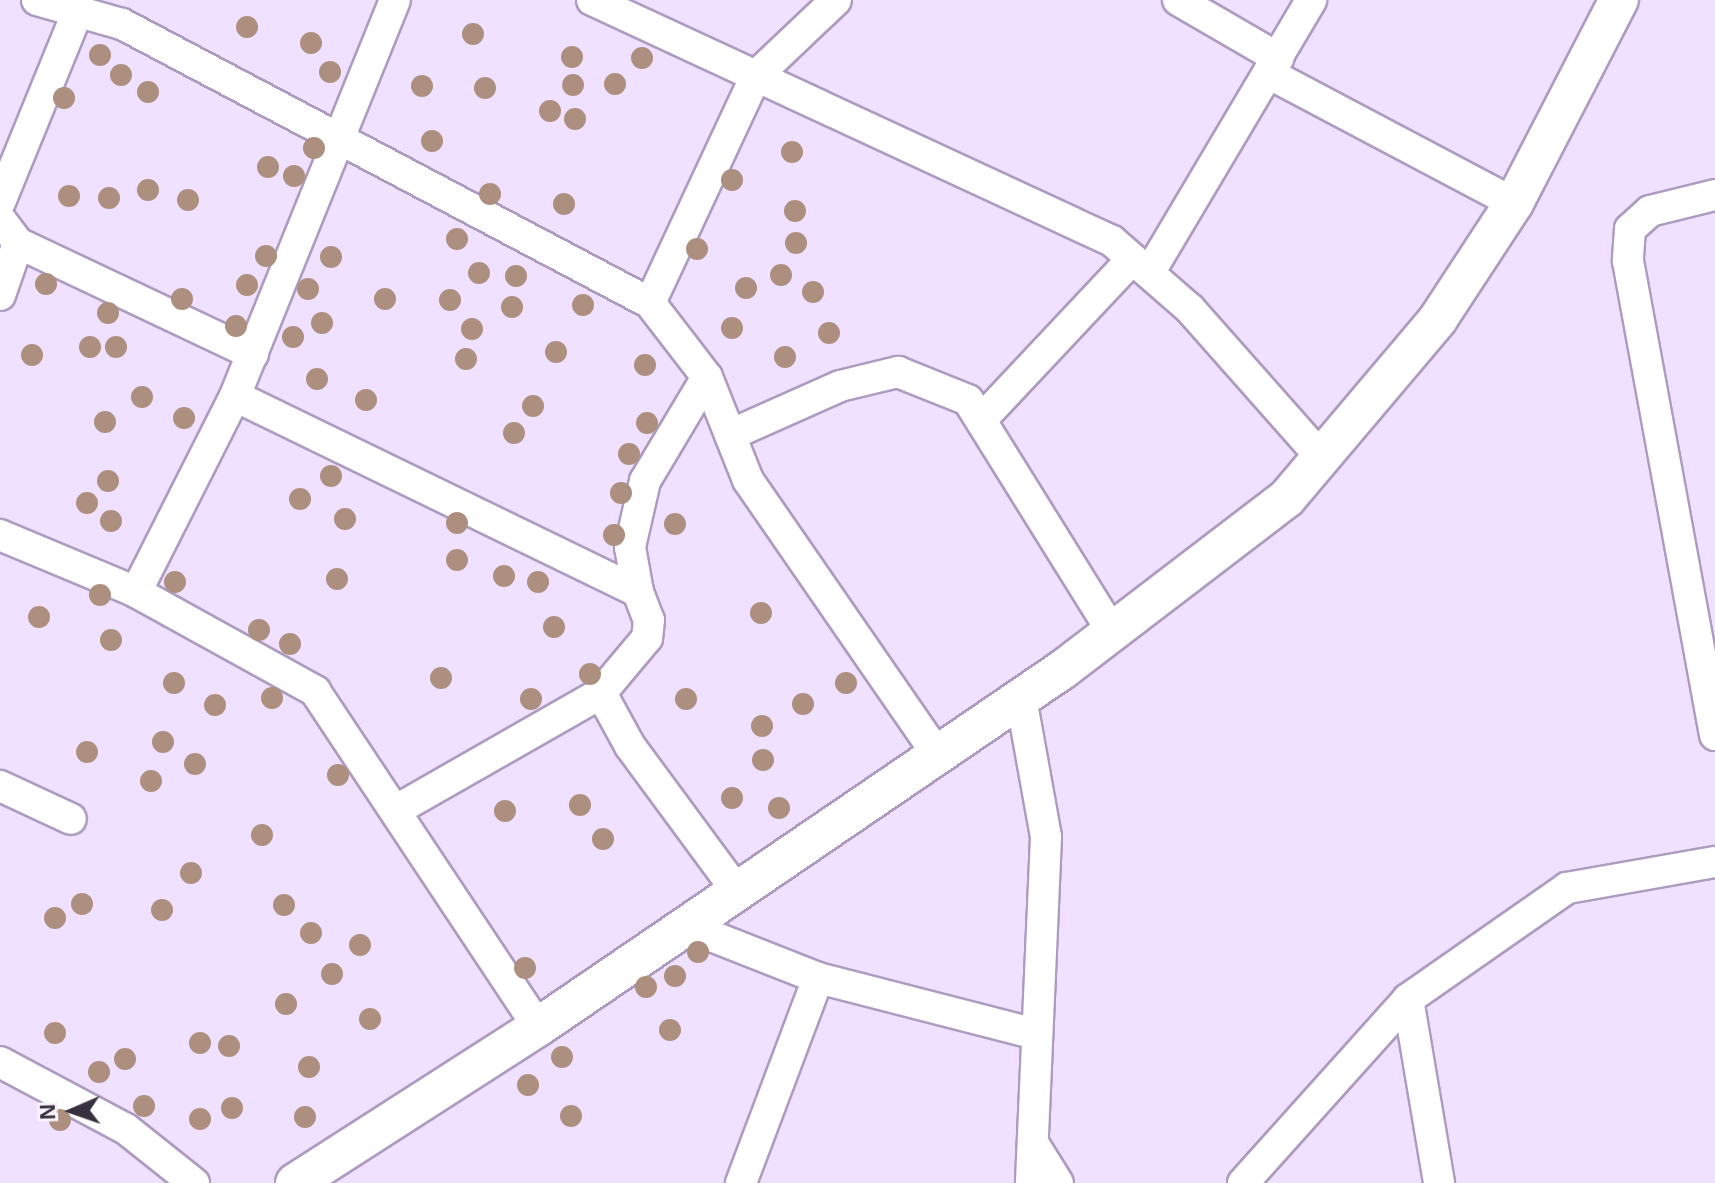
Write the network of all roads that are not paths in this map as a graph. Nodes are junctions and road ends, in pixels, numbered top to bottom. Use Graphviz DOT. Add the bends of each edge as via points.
graph roads {
  1 [pos="37,0"];
  2 [pos="395,0"];
  3 [pos="592,0"];
  4 [pos="836,0"];
  5 [pos="1178,0"];
  6 [pos="1311,0"];
  7 [pos="1619,0"];
  8 [pos="128,12"];
  9 [pos="77,13"];
  10 [pos="1273,66"];
  11 [pos="756,76"];
  12 [pos="333,140"];
  13 [pos="1715,195"];
  14 [pos="0,202"];
  15 [pos="1514,203"];
  16 [pos="0,219"];
  17 [pos="18,243"];
  18 [pos="1141,264"];
  19 [pos="0,295"];
  20 [pos="650,303"];
  21 [pos="253,354"];
  22 [pos="707,377"];
  23 [pos="235,396"];
  24 [pos="981,420"];
  25 [pos="730,435"];
  26 [pos="1321,457"];
  27 [pos="0,535"];
  28 [pos="136,592"];
  29 [pos="638,592"];
  30 [pos="1112,631"];
  31 [pos="601,693"];
  32 [pos="1021,698"];
  33 [pos="1715,735"];
  34 [pos="938,755"];
  35 [pos="0,786"];
  36 [pos="398,809"];
  37 [pos="71,819"];
  38 [pos="1715,862"];
  39 [pos="737,891"];
  40 [pos="686,926"];
  41 [pos="818,978"];
  42 [pos="1408,999"];
  43 [pos="538,1027"];
  44 [pos="1036,1034"];
  45 [pos="0,1062"];
  46 [pos="1033,1143"];
  47 [pos="336,1171"];
  48 [pos="194,1183"];
  49 [pos="295,1183"];
  50 [pos="741,1183"];
  51 [pos="1031,1183"];
  52 [pos="1058,1183"];
  53 [pos="1243,1183"];
  54 [pos="1439,1183"];
  1 -- 9 [label="street"];
  2 -- 12 [label="street"];
  3 -- 11 [label="street"];
  4 -- 11 [label="street"];
  5 -- 10 [label="street"];
  6 -- 10 [label="street"];
  7 -- 15 [label="street"];
  8 -- 9 [label="street"];
  8 -- 12 [label="street"];
  9 -- 14 [label="street"];
  10 -- 15 [label="street"];
  10 -- 18 [label="street"];
  11 -- 18 [label="street" via="1112,241"];
  11 -- 20 [label="street"];
  12 -- 20 [label="street"];
  12 -- 21 [label="street"];
  13 -- 33 [label="street" via="1650,211 1630,229 1628,261"];
  15 -- 26 [label="street" via="1438,319"];
  16 -- 17 [label="street"];
  17 -- 19 [label="street"];
  17 -- 21 [label="street"];
  18 -- 24 [label="street"];
  18 -- 26 [label="street"];
  20 -- 22 [label="street"];
  21 -- 23 [label="street"];
  22 -- 25 [label="street"];
  22 -- 29 [label="street" via="645,481 630,547"];
  23 -- 28 [label="street"];
  23 -- 29 [label="street"];
  24 -- 25 [label="street" via="968,400 898,372 840,386"];
  24 -- 30 [label="street"];
  25 -- 34 [label="street" via="748,480"];
  26 -- 30 [label="street" via="1287,498"];
  27 -- 28 [label="street"];
  28 -- 36 [label="street" via="315,691"];
  29 -- 31 [label="street" via="649,620 647,638"];
  30 -- 32 [label="street"];
  31 -- 36 [label="street"];
  31 -- 39 [label="street" via="630,746"];
  32 -- 34 [label="street"];
  32 -- 44 [label="street" via="1046,837"];
  34 -- 39 [label="street"];
  35 -- 37 [label="street"];
  36 -- 43 [label="street"];
  38 -- 42 [label="street" via="1567,888"];
  39 -- 40 [label="street"];
  40 -- 41 [label="street"];
  40 -- 43 [label="street"];
  41 -- 44 [label="street"];
  41 -- 50 [label="street"];
  42 -- 53 [label="street"];
  42 -- 54 [label="street"];
  43 -- 47 [label="street"];
  44 -- 46 [label="street"];
  45 -- 48 [label="street" via="126,1129"];
  46 -- 51 [label="street"];
  46 -- 52 [label="street"];
  47 -- 49 [label="street"];
}
